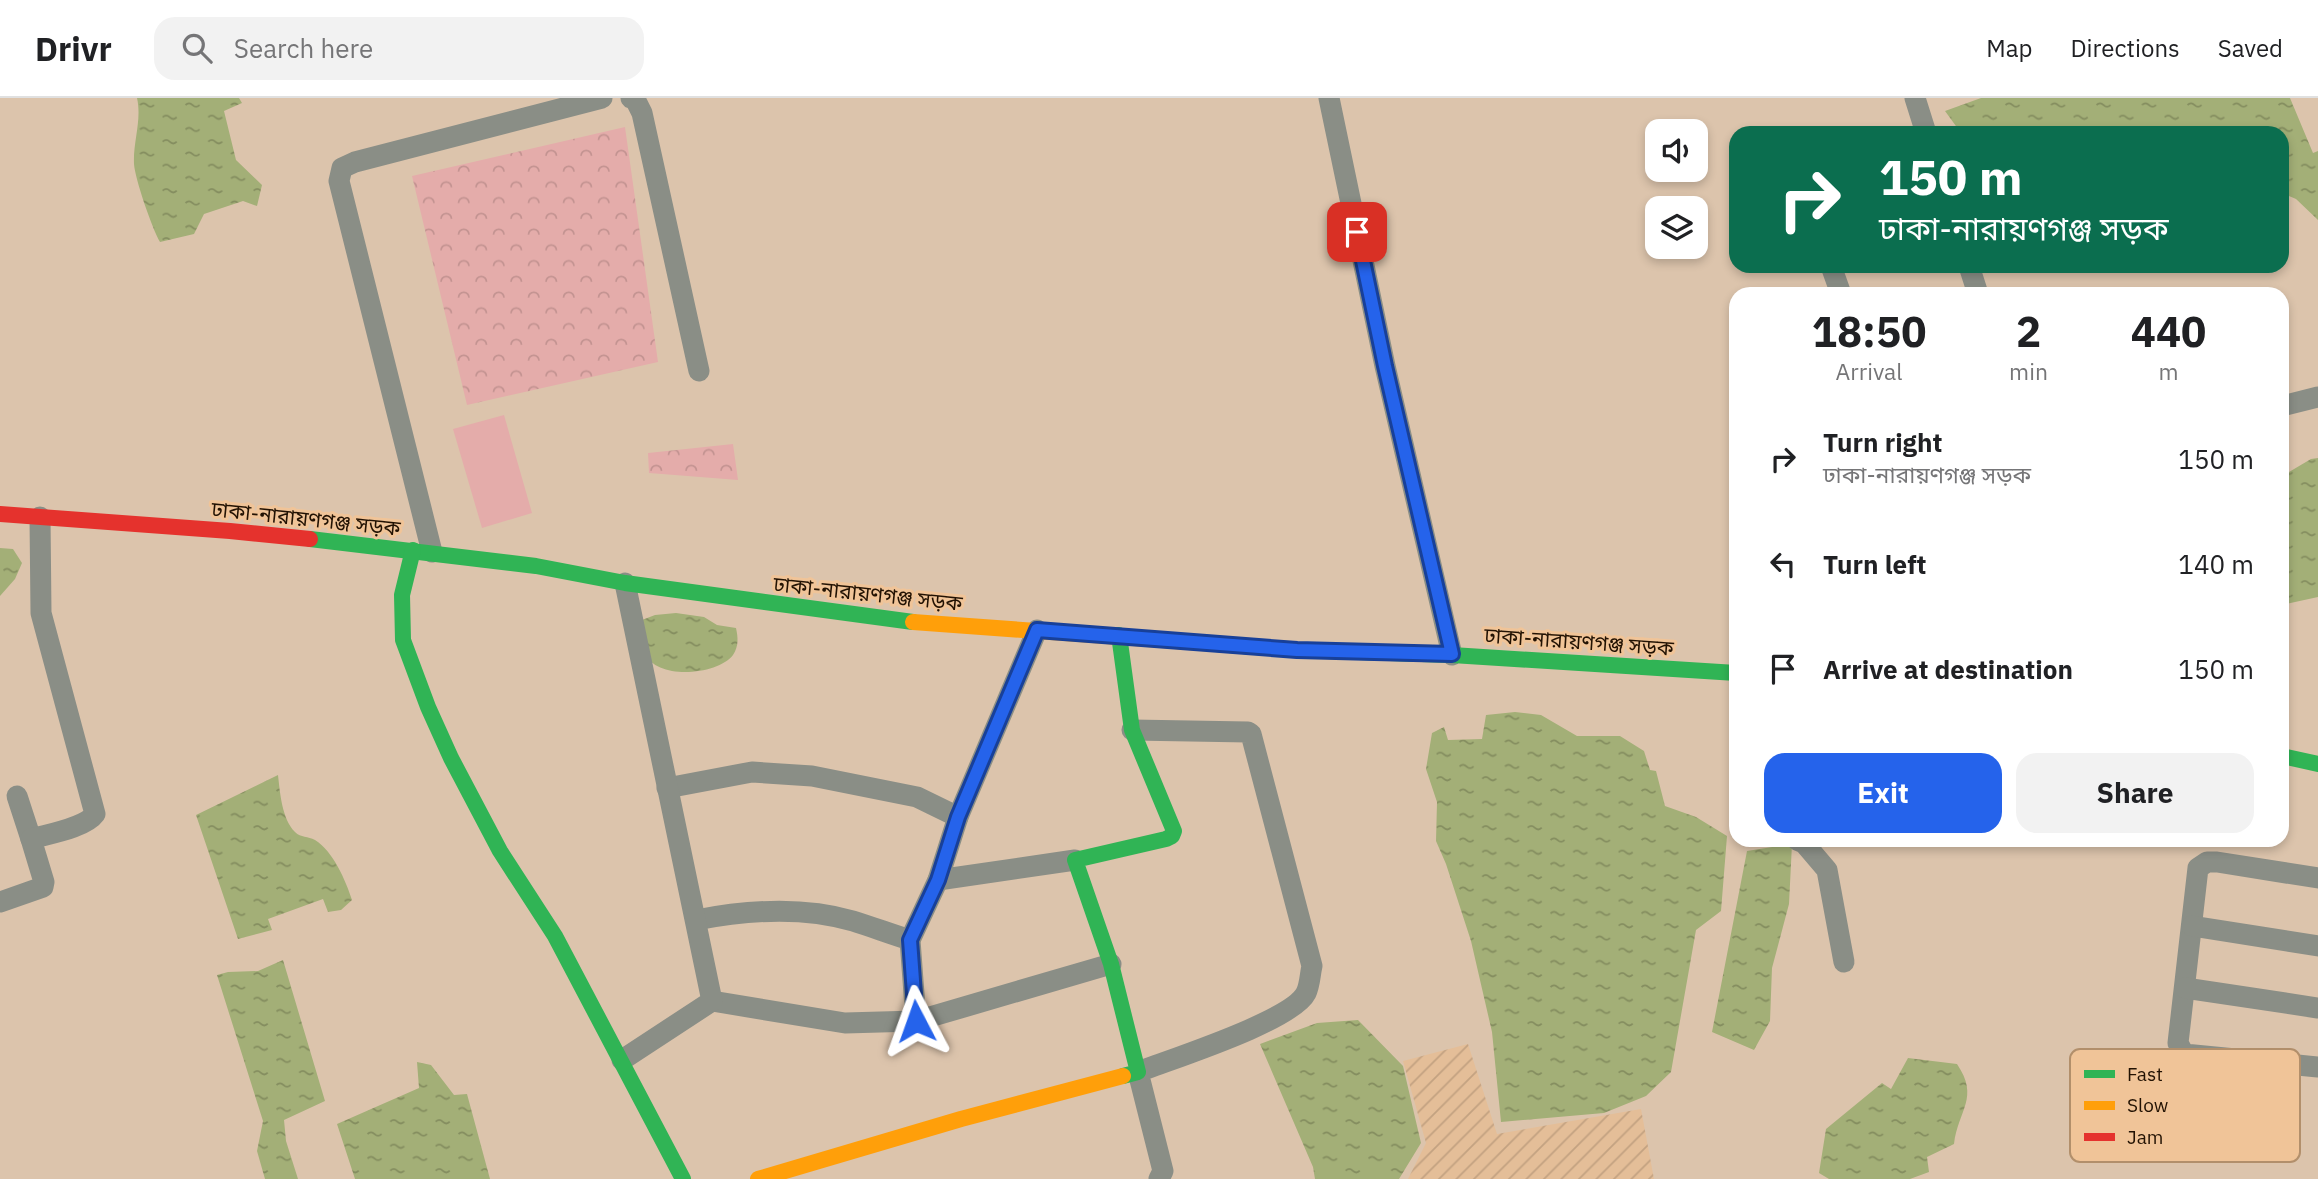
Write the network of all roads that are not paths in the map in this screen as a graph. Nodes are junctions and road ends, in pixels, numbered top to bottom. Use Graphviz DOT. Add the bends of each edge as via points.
graph roads {
  1 [pos="602,98"];
  2 [pos="631,98"];
  3 [pos="1329,98"];
  4 [pos="1915,98"];
  5 [pos="1924,126"];
  6 [pos="699,371"];
  7 [pos="2318,397"];
  8 [pos="2289,404"];
  9 [pos="0,514"];
  10 [pos="40,517"];
  11 [pos="423,551"];
  12 [pos="625,583"];
  13 [pos="1037,630"];
  14 [pos="1119,635"];
  15 [pos="1452,654"];
  16 [pos="1729,673"];
  17 [pos="1132,730"];
  18 [pos="2289,757"];
  19 [pos="2318,764"];
  20 [pos="667,788"];
  21 [pos="17,796"];
  22 [pos="958,817"];
  23 [pos="31,839"];
  24 [pos="1807,847"];
  25 [pos="1075,860"];
  26 [pos="2318,878"];
  27 [pos="938,880"];
  28 [pos="0,902"];
  29 [pos="696,920"];
  30 [pos="2192,926"];
  31 [pos="910,940"];
  32 [pos="2318,946"];
  33 [pos="1844,962"];
  34 [pos="1112,968"];
  35 [pos="2185,988"];
  36 [pos="712,1001"];
  37 [pos="2318,1008"];
  38 [pos="916,1021"];
  39 [pos="2181,1049"];
  40 [pos="622,1060"];
  41 [pos="1136,1064"];
  42 [pos="2300,1065"];
  43 [pos="2318,1067"];
  44 [pos="683,1179"];
  45 [pos="758,1179"];
  46 [pos="1159,1179"];
  1 -- 11 [label="street" via="342,168 339,181"];
  2 -- 6 [label="street" via="642,113"];
  3 -- 15 [label="street"];
  4 -- 5 [label="street"];
  7 -- 8 [label="street"];
  9 -- 10 [label="main road, ঢাকা-নারায়ণগঞ্জ সড়ক"];
  10 -- 11 [label="main road, ঢাকা-নারায়ণগঞ্জ সড়ক"];
  10 -- 23 [label="street" via="41,613 95,814 91,820"];
  11 -- 12 [label="main road, ঢাকা-নারায়ণগঞ্জ সড়ক"];
  11 -- 40 [label="main road" via="402,595 403,640 428,707 500,850 555,936"];
  12 -- 13 [label="main road, ঢাকা-নারায়ণগঞ্জ সড়ক" via="895,621"];
  12 -- 20 [label="street"];
  13 -- 14 [label="main road, ঢাকা-নারায়ণগঞ্জ সড়ক"];
  13 -- 22 [label="street"];
  14 -- 15 [label="main road, ঢাকা-নারায়ণগঞ্জ সড়ক" via="1297,650"];
  14 -- 17 [label="main road"];
  15 -- 16 [label="main road, ঢাকা-নারায়ণগঞ্জ সড়ক"];
  17 -- 25 [label="main road" via="1174,831 1172,836"];
  17 -- 41 [label="street" via="1251,734 1312,965 1306,994 1283,1013 1243,1032"];
  18 -- 19 [label="main road"];
  20 -- 22 [label="street" via="752,772 812,776 917,797"];
  20 -- 29 [label="street"];
  21 -- 23 [label="street"];
  22 -- 27 [label="street"];
  23 -- 28 [label="street" via="43,887"];
  24 -- 33 [label="street" via="1827,870"];
  25 -- 27 [label="street"];
  25 -- 34 [label="main road"];
  26 -- 30 [label="street" via="2207,862 2198,868"];
  27 -- 31 [label="street"];
  29 -- 31 [label="street" via="739,912 807,912 851,920"];
  29 -- 36 [label="street"];
  30 -- 32 [label="street"];
  30 -- 35 [label="street"];
  31 -- 38 [label="street"];
  34 -- 38 [label="street"];
  34 -- 41 [label="main road"];
  35 -- 37 [label="street"];
  35 -- 39 [label="street" via="2178,1043"];
  36 -- 38 [label="street" via="845,1023"];
  36 -- 40 [label="street"];
  40 -- 44 [label="main road"];
  41 -- 45 [label="main road"];
  41 -- 46 [label="street" via="1163,1171"];
  42 -- 43 [label="street"];
}
